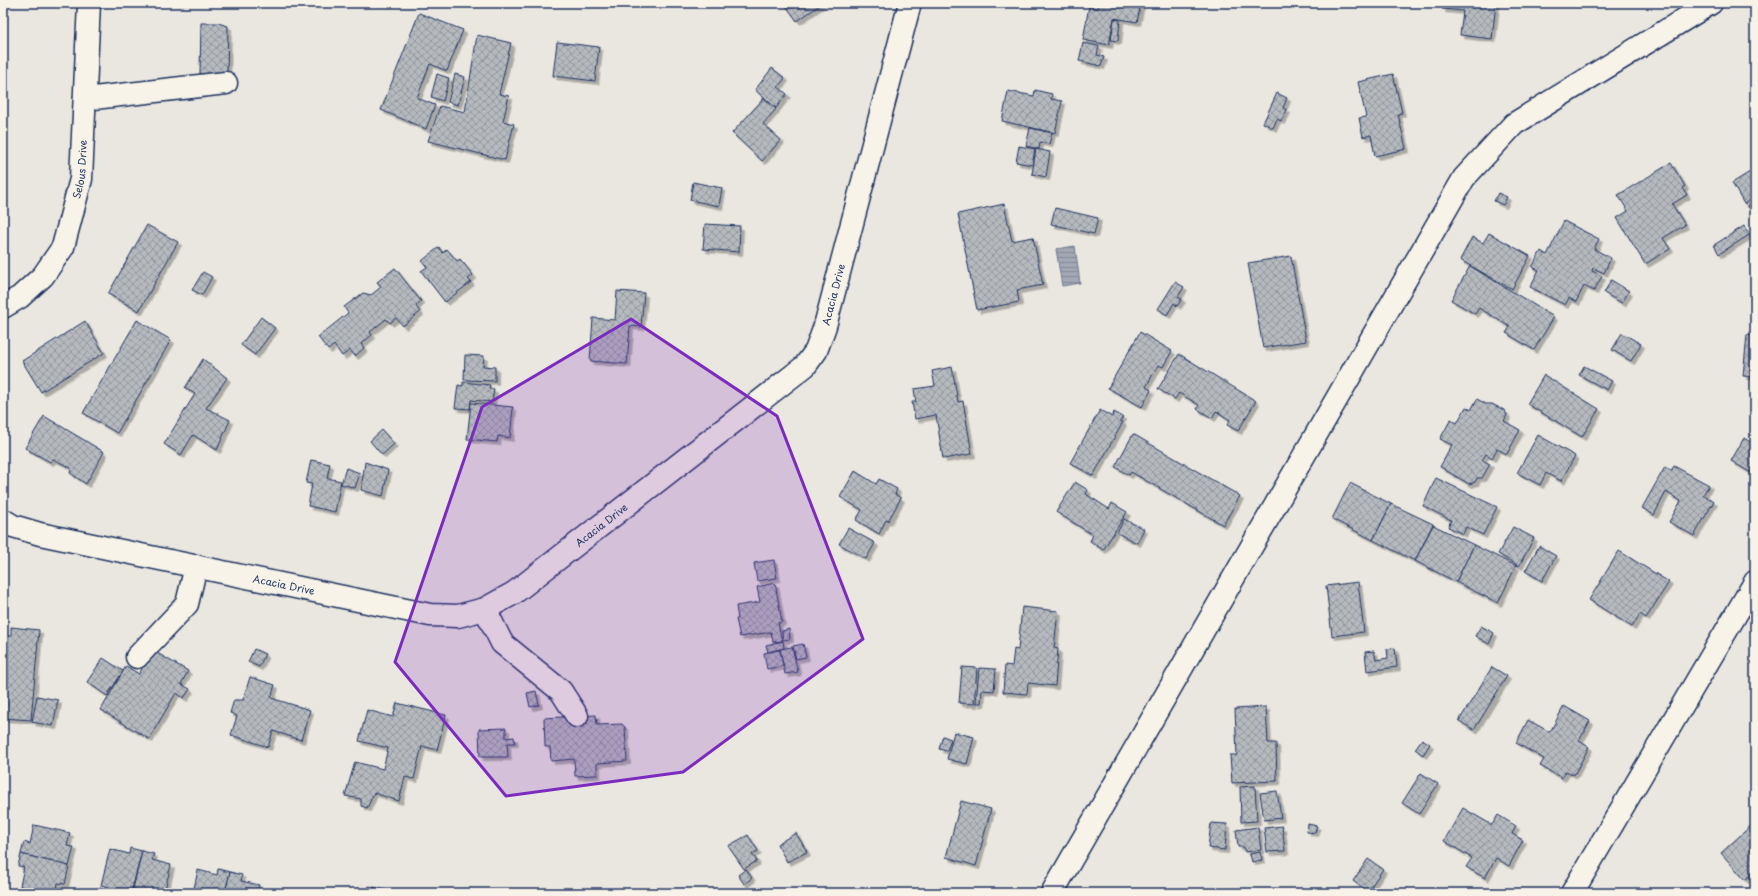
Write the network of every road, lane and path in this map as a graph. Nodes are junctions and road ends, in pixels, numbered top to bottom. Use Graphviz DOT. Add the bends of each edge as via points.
graph roads {
  1 [pos="89,3"];
  2 [pos="910,3"];
  3 [pos="1711,3"];
  4 [pos="226,82"];
  5 [pos="85,99"];
  6 [pos="3,307"];
  7 [pos="3,520"];
  8 [pos="196,566"];
  9 [pos="1755,582"];
  10 [pos="485,609"];
  11 [pos="137,656"];
  12 [pos="577,716"];
  13 [pos="1052,893"];
  14 [pos="1572,893"];
  1 -- 5 [label="street, Selous Drive"];
  2 -- 10 [label="street, Acacia Drive" via="825,326 816,351 805,366 514,593"];
  3 -- 13 [label="street" via="1514,124 1464,178"];
  4 -- 5 [label="street"];
  5 -- 6 [label="street, Selous Drive" via="80,179 63,247 43,276 20,297"];
  7 -- 8 [label="street, Acacia Drive" via="13,526 40,534"];
  8 -- 10 [label="street, Acacia Drive" via="430,615 458,616"];
  8 -- 11 [label="street" via="187,604"];
  9 -- 14 [label="street"];
  10 -- 12 [label="street" via="502,643 561,691"];
}
